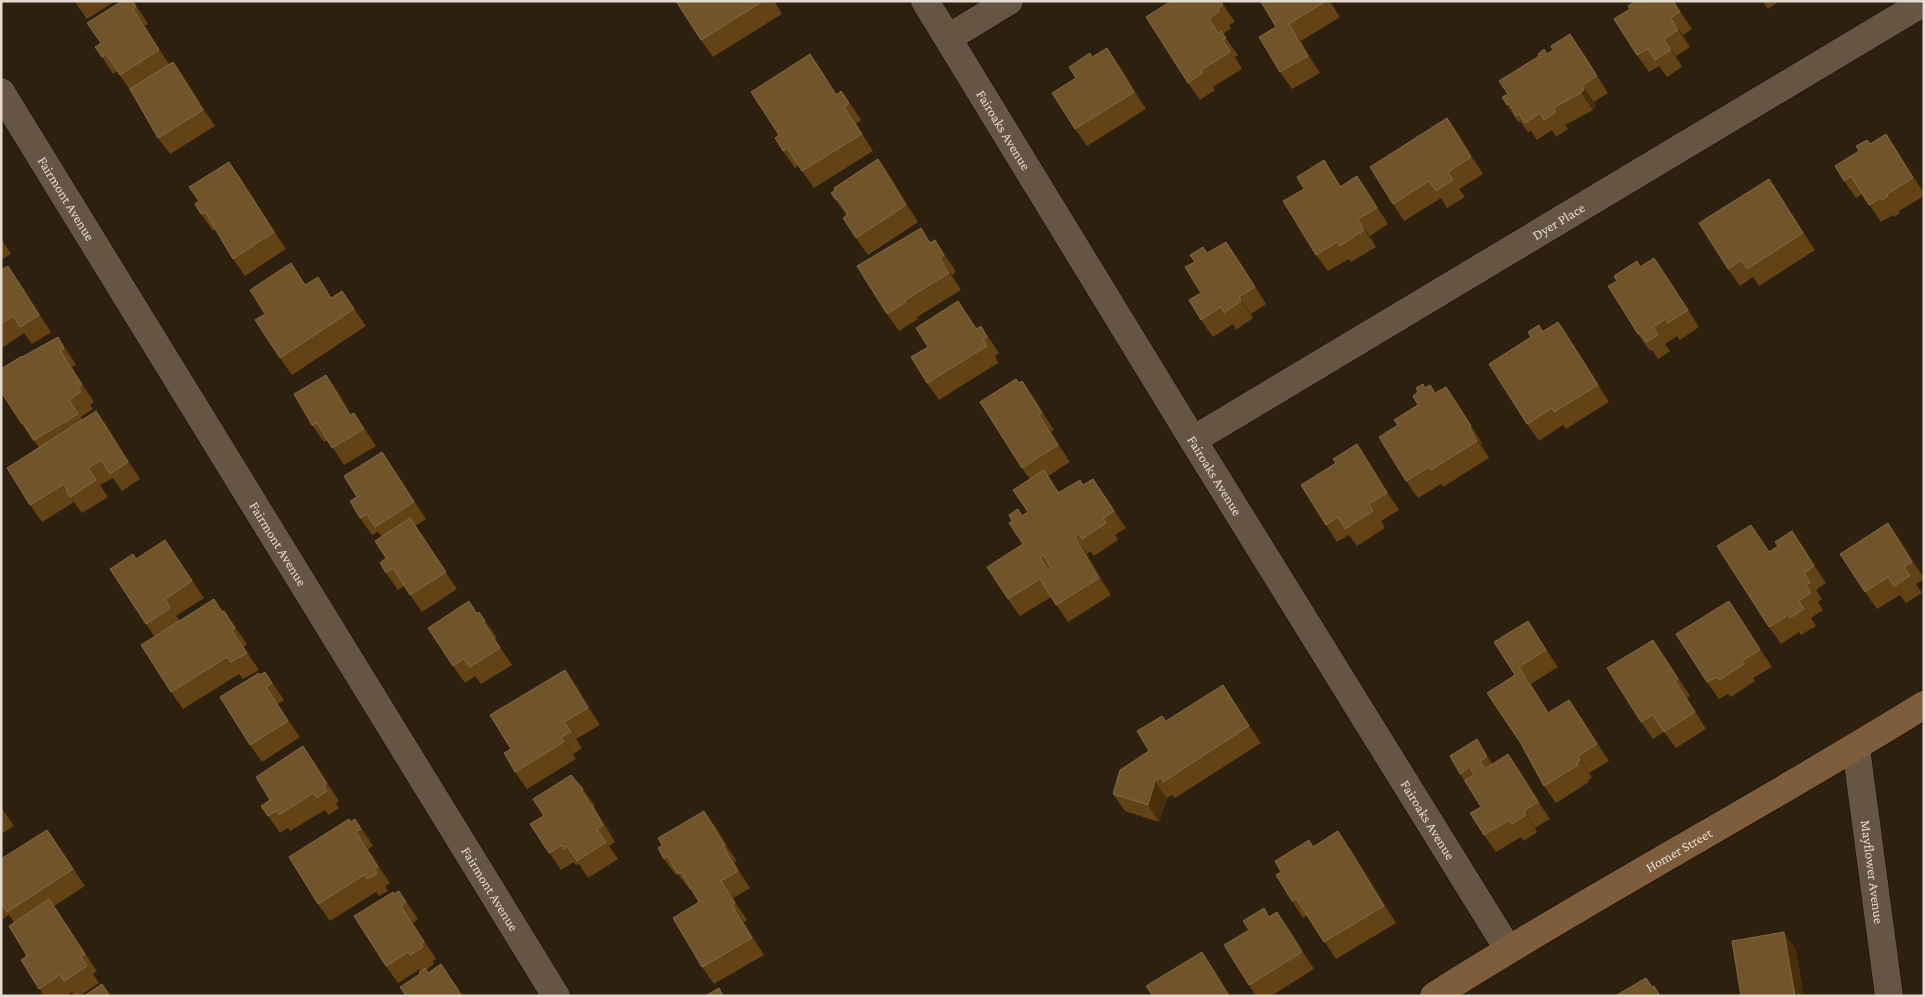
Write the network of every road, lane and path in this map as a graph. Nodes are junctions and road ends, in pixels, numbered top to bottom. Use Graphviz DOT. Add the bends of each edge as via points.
graph roads {
  1 [pos="925,1"];
  2 [pos="1009,1"];
  3 [pos="1924,2"];
  4 [pos="948,38"];
  5 [pos="1,92"];
  6 [pos="1193,440"];
  7 [pos="1924,705"];
  8 [pos="1856,748"];
  9 [pos="1508,949"];
  10 [pos="556,996"];
  11 [pos="1434,996"];
  12 [pos="1889,996"];
  1 -- 4 [label="street, Fairoaks Avenue"];
  2 -- 4 [label="street"];
  3 -- 6 [label="street, Dyer Place"];
  4 -- 6 [label="street, Fairoaks Avenue"];
  5 -- 10 [label="street, Fairmont Avenue"];
  6 -- 9 [label="street, Fairoaks Avenue"];
  7 -- 8 [label="street, Homer Street"];
  8 -- 9 [label="street, Homer Street"];
  8 -- 12 [label="street, Mayflower Avenue"];
  9 -- 11 [label="street, Homer Street"];
}
